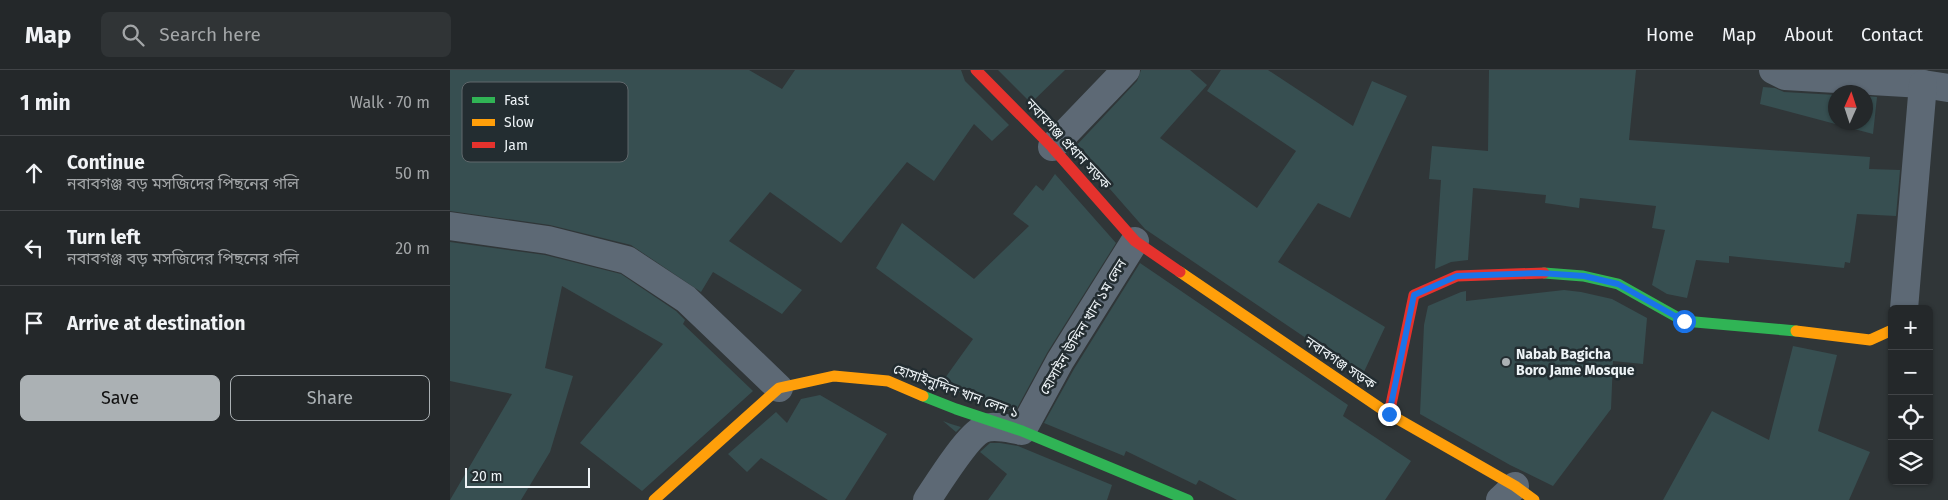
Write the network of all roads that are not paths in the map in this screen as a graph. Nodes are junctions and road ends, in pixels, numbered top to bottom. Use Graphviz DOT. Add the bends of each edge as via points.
graph roads {
  1 [pos="976,70"];
  2 [pos="1126,70"];
  3 [pos="1773,70"];
  4 [pos="1935,86"];
  5 [pos="1052,147"];
  6 [pos="450,226"];
  7 [pos="1136,241"];
  8 [pos="1905,305"];
  9 [pos="1888,332"];
  10 [pos="779,388"];
  11 [pos="1389,414"];
  12 [pos="1022,431"];
  13 [pos="1516,495"];
  14 [pos="654,500"];
  15 [pos="927,500"];
  16 [pos="1188,500"];
  1 -- 5 [label="street, নবাবগঞ্জ প্রধান সড়ক"];
  2 -- 5 [label="street"];
  3 -- 4 [label="street" via="1785,76"];
  4 -- 8 [label="street"];
  5 -- 7 [label="street, নবাবগঞ্জ প্রধান সড়ক"];
  6 -- 10 [label="street" via="548,240 627,260 686,299"];
  7 -- 11 [label="street, নবাবগঞ্জ সড়ক"];
  7 -- 12 [label="street, হোসাইন উদ্দিন খান ১ম লেন" via="1060,361"];
  9 -- 11 [label="street" via="1870,340 1684,321 1618,284 1584,276 1540,273 1457,276 1414,295"];
  10 -- 12 [label="street, হোসাইনুদ্দিন খান লেন ১" via="834,376 888,381"];
  10 -- 14 [label="street, হোসাইনুদ্দিন খান লেন ১"];
  11 -- 13 [label="street, নবাবগঞ্জ সড়ক"];
  12 -- 15 [label="street" via="996,426 981,429 970,439"];
  12 -- 16 [label="street, হোসাইনুদ্দিন খান লেন ১"];
}
